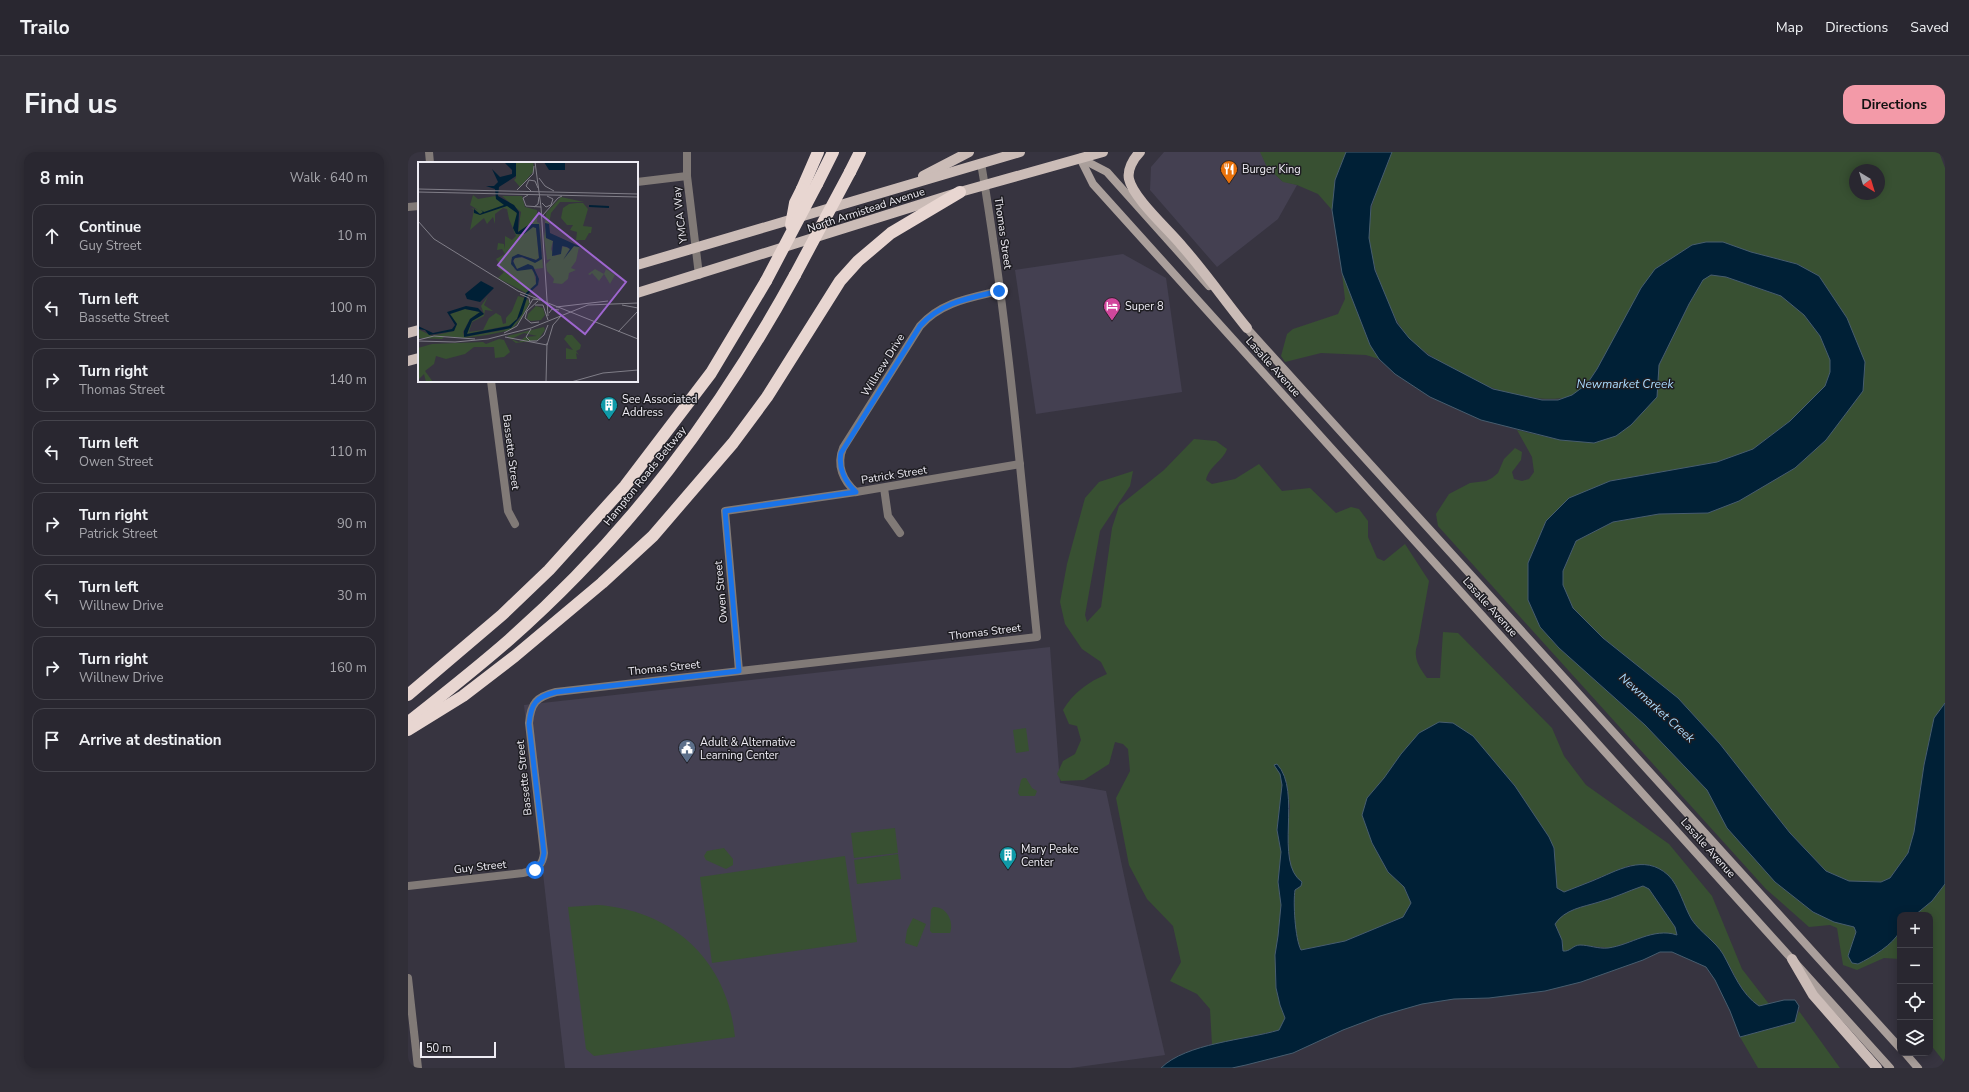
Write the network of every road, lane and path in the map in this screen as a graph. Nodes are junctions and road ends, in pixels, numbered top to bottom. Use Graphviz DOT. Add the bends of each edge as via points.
graph roads {
  1 [pos="429,152"];
  2 [pos="687,152"];
  3 [pos="818,152"];
  4 [pos="833,152"];
  5 [pos="860,152"];
  6 [pos="969,152"];
  7 [pos="1020,152"];
  8 [pos="1103,152"];
  9 [pos="1140,152"];
  10 [pos="1078,155"];
  11 [pos="430,162"];
  12 [pos="981,163"];
  13 [pos="687,176"];
  14 [pos="638,182"];
  15 [pos="985,185"];
  16 [pos="901,187"];
  17 [pos="960,192"];
  18 [pos="418,206"];
  19 [pos="408,207"];
  20 [pos="788,240"];
  21 [pos="696,248"];
  22 [pos="638,265"];
  23 [pos="699,275"];
  24 [pos="999,291"];
  25 [pos="638,294"];
  26 [pos="1247,328"];
  27 [pos="418,330"];
  28 [pos="408,333"];
  29 [pos="418,358"];
  30 [pos="408,361"];
  31 [pos="491,382"];
  32 [pos="1020,464"];
  33 [pos="884,488"];
  34 [pos="856,492"];
  35 [pos="725,511"];
  36 [pos="515,524"];
  37 [pos="900,533"];
  38 [pos="739,671"];
  39 [pos="408,695"];
  40 [pos="536,701"];
  41 [pos="408,722"];
  42 [pos="408,730"];
  43 [pos="544,853"];
  44 [pos="408,886"];
  45 [pos="1792,959"];
  46 [pos="408,978"];
  47 [pos="1897,1045"];
  48 [pos="1908,1056"];
  49 [pos="418,1068"];
  50 [pos="1877,1068"];
  51 [pos="1890,1068"];
  52 [pos="1918,1068"];
  1 -- 11 [label="street"];
  2 -- 13 [label="street, YMCA Way"];
  3 -- 20 [label="highway, bridge" via="795,203"];
  4 -- 20 [label="highway, Hampton Roads Beltway, bridge"];
  5 -- 41 [label="highway, Hampton Roads Beltway, bridge" via="765,330 719,402 645,500 606,544 510,639"];
  6 -- 16 [label="main road"];
  7 -- 12 [label="main road, North Armistead Avenue"];
  8 -- 10 [label="main road, North Armistead Avenue"];
  9 -- 26 [label="main road" via="1128,174 1134,190 1183,246"];
  10 -- 15 [label="main road, North Armistead Avenue"];
  10 -- 26 [label="main road, Lasalle Avenue" via="1107,172"];
  10 -- 45 [label="main road, Lasalle Avenue" via="1093,184"];
  12 -- 15 [label="street, Thomas Street"];
  12 -- 16 [label="main road, North Armistead Avenue"];
  13 -- 14 [label="street"];
  13 -- 21 [label="street, YMCA Way"];
  15 -- 17 [label="main road, North Armistead Avenue"];
  15 -- 24 [label="street, Thomas Street"];
  16 -- 21 [label="main road, North Armistead Avenue"];
  17 -- 23 [label="main road, North Armistead Avenue"];
  17 -- 42 [label="highway" via="891,233 858,261 840,281 767,397 733,443 653,536 602,584 521,651 463,696"];
  18 -- 19 [label="street"];
  20 -- 39 [label="highway, Hampton Roads Beltway, bridge" via="711,373 625,486 549,570 502,615"];
  21 -- 22 [label="main road, North Armistead Avenue"];
  21 -- 23 [label="street, YMCA Way"];
  23 -- 25 [label="main road, North Armistead Avenue"];
  24 -- 32 [label="street, Thomas Street"];
  24 -- 34 [label="street, Willnew Drive" via="949,304 920,326 841,453 842,471 847,483"];
  26 -- 47 [label="main road, Lasalle Avenue"];
  27 -- 28 [label="main road"];
  29 -- 30 [label="main road"];
  31 -- 36 [label="street, Bassette Street" via="508,510"];
  32 -- 33 [label="street, Patrick Street"];
  32 -- 38 [label="street, Thomas Street" via="1037,637"];
  33 -- 34 [label="street, Patrick Street"];
  33 -- 37 [label="street" via="888,516"];
  34 -- 35 [label="street, Patrick Street"];
  35 -- 38 [label="street, Owen Street"];
  38 -- 40 [label="street, Thomas Street" via="556,692 544,695"];
  40 -- 43 [label="street, Bassette Street" via="530,711 529,724"];
  43 -- 44 [label="street, Guy Street" via="541,864 531,871"];
  45 -- 50 [label="main road" via="1813,995"];
  45 -- 51 [label="main road, Lasalle Avenue"];
  46 -- 49 [label="street"];
  48 -- 52 [label="main road"];
}
